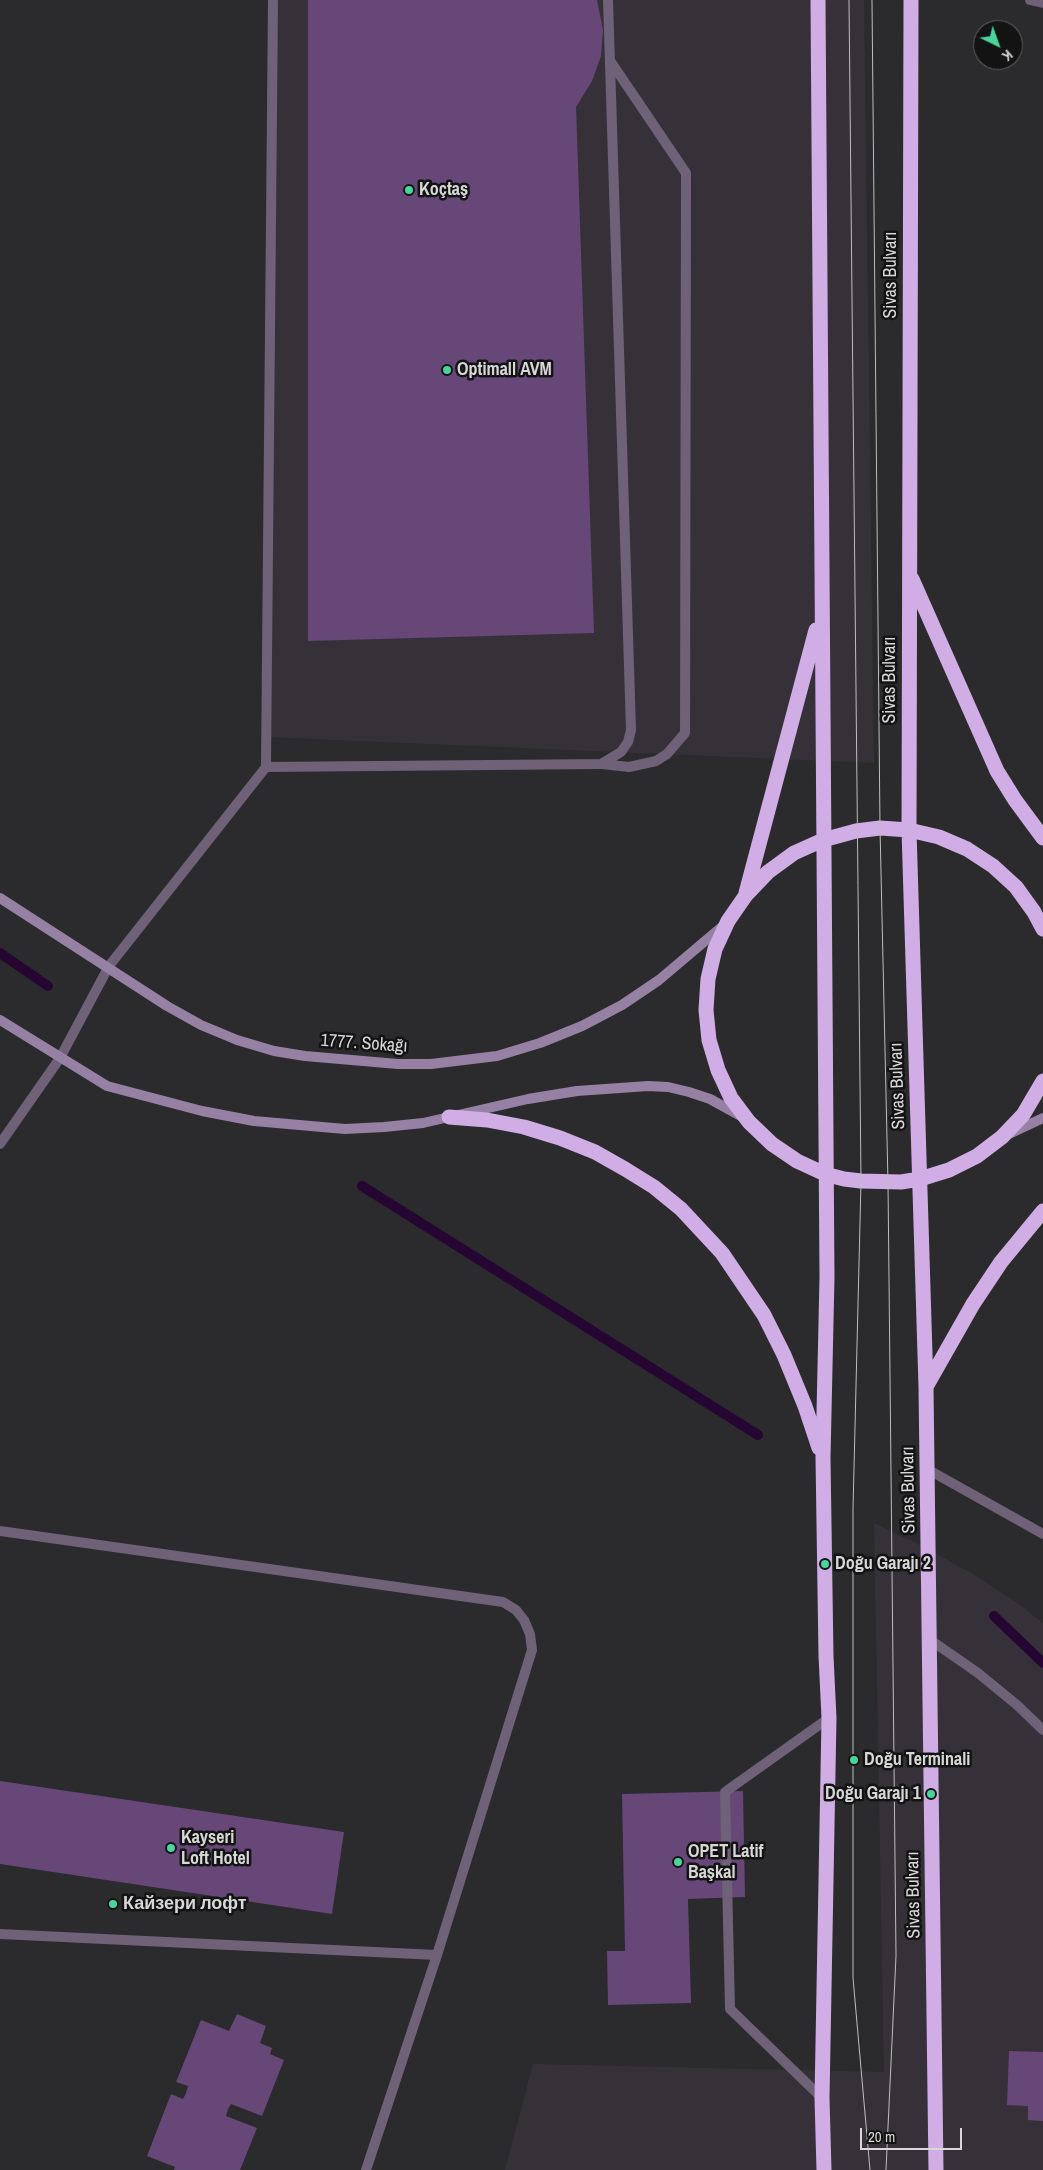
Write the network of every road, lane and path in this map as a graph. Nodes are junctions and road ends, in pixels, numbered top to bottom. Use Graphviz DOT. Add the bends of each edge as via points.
graph roads {
  1 [pos="273,0"];
  2 [pos="608,0"];
  3 [pos="818,0"];
  4 [pos="910,0"];
  5 [pos="1030,0"];
  6 [pos="1043,3"];
  7 [pos="610,61"];
  8 [pos="909,574"];
  9 [pos="822,609"];
  10 [pos="601,764"];
  11 [pos="266,767"];
  12 [pos="909,830"];
  13 [pos="1043,838"];
  14 [pos="823,840"];
  15 [pos="746,894"];
  16 [pos="0,898"];
  17 [pos="728,921"];
  18 [pos="1043,929"];
  19 [pos="108,966"];
  20 [pos="0,1020"];
  21 [pos="60,1058"];
  22 [pos="1043,1081"];
  23 [pos="450,1117"];
  24 [pos="1043,1118"];
  25 [pos="749,1122"];
  26 [pos="1002,1137"];
  27 [pos="0,1144"];
  28 [pos="825,1174"];
  29 [pos="920,1179"];
  30 [pos="1043,1211"];
  31 [pos="926,1387"];
  32 [pos="823,1458"];
  33 [pos="927,1469"];
  34 [pos="1041,1529"];
  35 [pos="0,1531"];
  36 [pos="930,1639"];
  37 [pos="829,1718"];
  38 [pos="1043,1730"];
  39 [pos="0,1934"];
  40 [pos="438,1955"];
  41 [pos="822,2098"];
  42 [pos="366,2170"];
  43 [pos="824,2170"];
  44 [pos="936,2170"];
  1 -- 11 [label="street"];
  2 -- 7 [label="street"];
  3 -- 9 [label="highway"];
  4 -- 8 [label="highway, Sivas Bulvarı"];
  5 -- 6 [label="street"];
  7 -- 10 [label="street" via="632,730 621,752"];
  7 -- 10 [label="street" via="686,173 685,733 672,750 656,761 630,767"];
  8 -- 12 [label="highway, Sivas Bulvarı"];
  8 -- 13 [label="highway" via="997,771"];
  9 -- 14 [label="highway"];
  9 -- 15 [label="highway"];
  10 -- 11 [label="street"];
  11 -- 19 [label="street"];
  12 -- 14 [label="highway" via="880,828"];
  12 -- 18 [label="highway" via="967,849 993,866 1016,887"];
  12 -- 29 [label="highway, Sivas Bulvarı"];
  14 -- 15 [label="highway" via="794,853"];
  14 -- 28 [label="highway"];
  15 -- 17 [label="highway"];
  16 -- 19 [label="street, 1777. Sokağı"];
  17 -- 19 [label="street, 1777. Sokağı" via="659,980 582,1026 497,1056 431,1064 305,1056 237,1040 192,1020"];
  17 -- 25 [label="highway" via="708,979 706,1010 709,1040 731,1098"];
  19 -- 21 [label="street"];
  20 -- 21 [label="street"];
  21 -- 23 [label="street" via="107,1086 254,1121 345,1129 423,1123"];
  21 -- 27 [label="street"];
  22 -- 26 [label="highway" via="1023,1115"];
  23 -- 25 [label="street" via="558,1094 648,1086 668,1087 710,1099"];
  23 -- 32 [label="highway" via="506,1124 560,1138 625,1169 681,1209 722,1253 764,1315 784,1355"];
  24 -- 26 [label="street"];
  25 -- 28 [label="highway" via="772,1144"];
  26 -- 29 [label="highway" via="977,1156 949,1170"];
  28 -- 29 [label="highway" via="860,1182"];
  28 -- 32 [label="highway"];
  29 -- 31 [label="highway, Sivas Bulvarı"];
  30 -- 31 [label="highway" via="972,1304"];
  31 -- 33 [label="highway, Sivas Bulvarı"];
  32 -- 37 [label="highway"];
  33 -- 34 [label="street"];
  33 -- 36 [label="highway, Sivas Bulvarı"];
  35 -- 40 [label="street" via="503,1602 516,1610 530,1634 532,1650"];
  36 -- 38 [label="street" via="978,1673"];
  36 -- 44 [label="highway, Sivas Bulvarı"];
  37 -- 41 [label="highway"];
  37 -- 41 [label="street" via="725,1792 730,2009"];
  39 -- 40 [label="street"];
  40 -- 42 [label="street"];
  41 -- 43 [label="highway"];
}
